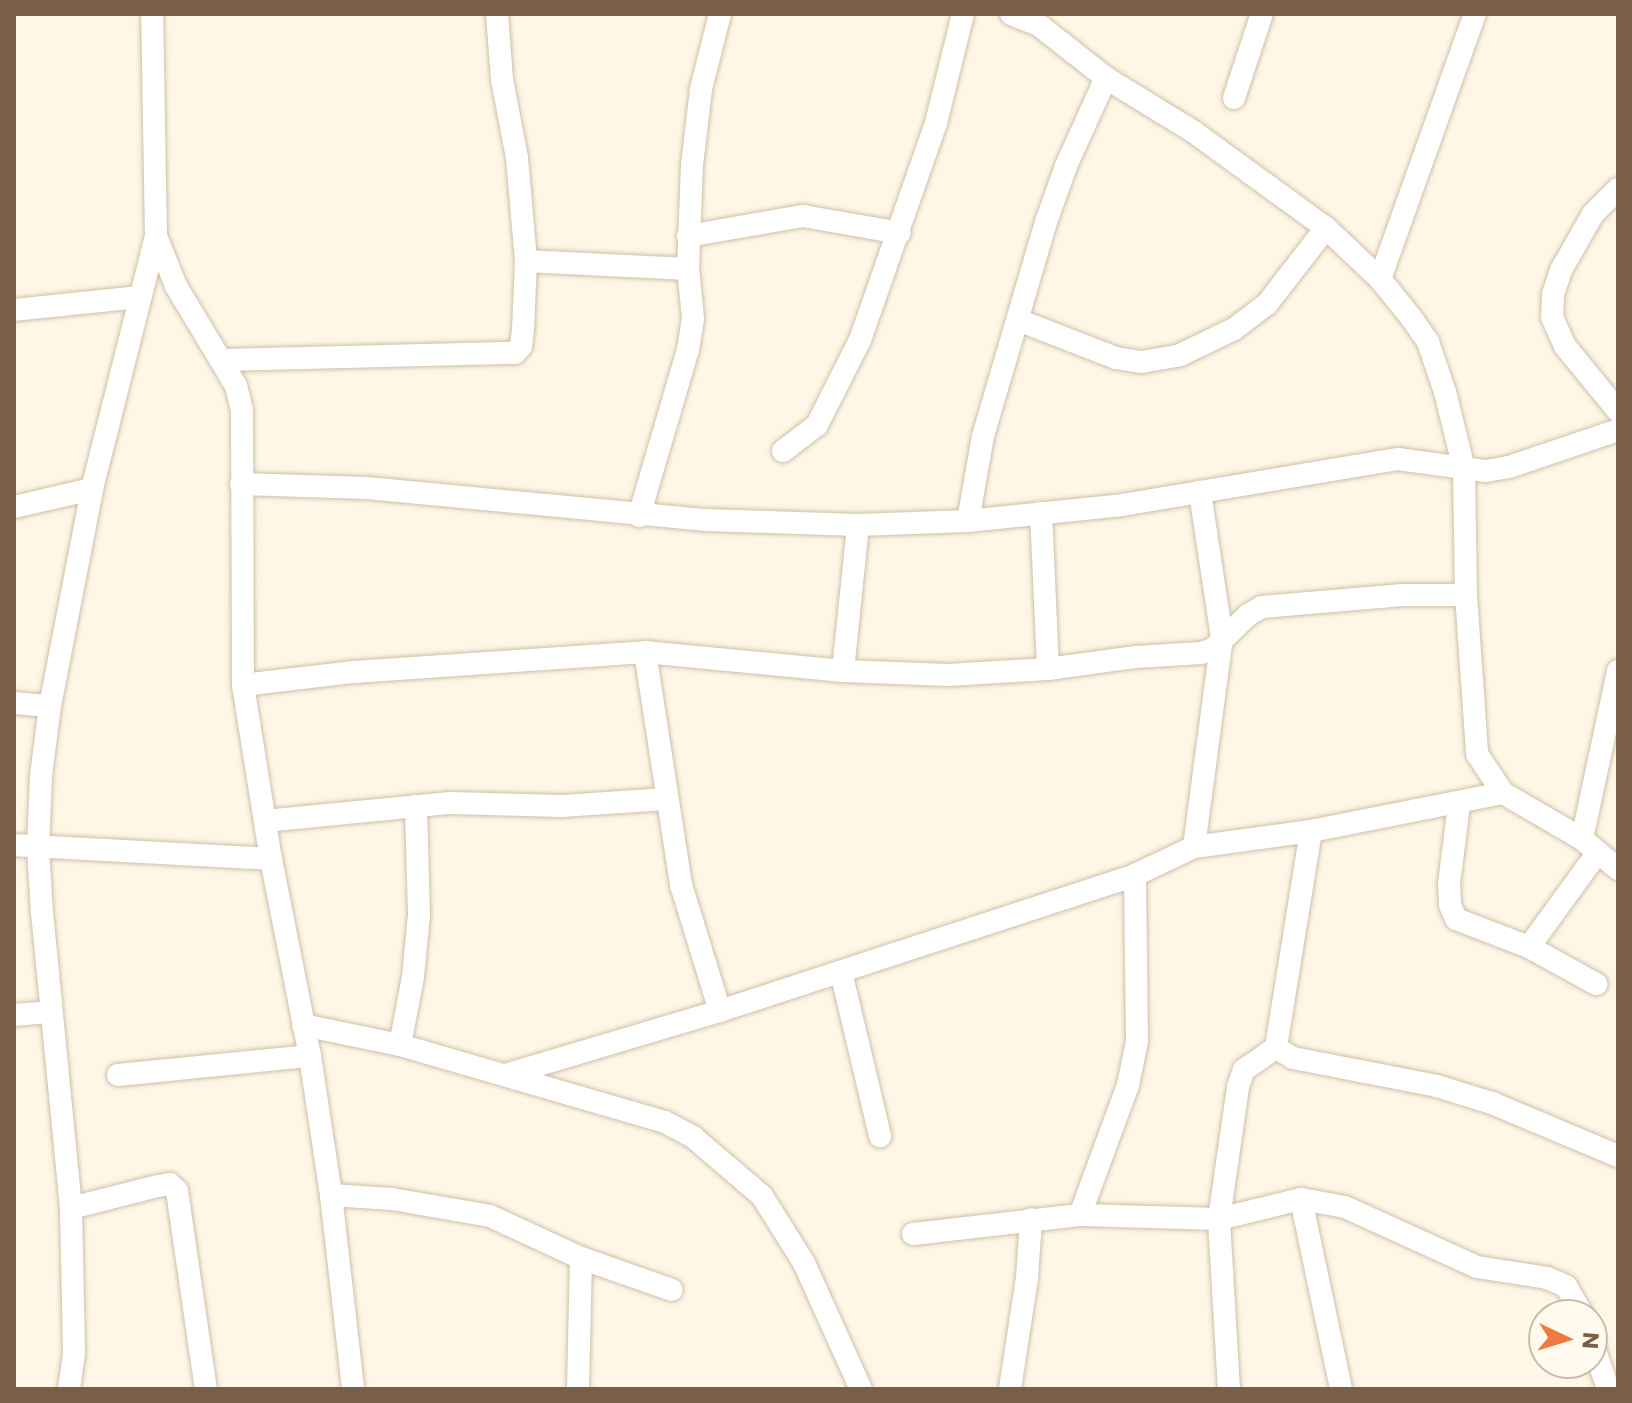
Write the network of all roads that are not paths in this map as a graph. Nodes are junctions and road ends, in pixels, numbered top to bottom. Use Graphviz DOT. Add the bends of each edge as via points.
graph roads {
  1 [pos="152,14"];
  2 [pos="497,14"];
  3 [pos="720,14"];
  4 [pos="963,14"];
  5 [pos="1011,14"];
  6 [pos="1262,14"];
  7 [pos="1475,14"];
  8 [pos="1106,78"];
  9 [pos="1234,98"];
  10 [pos="1618,189"];
  11 [pos="1326,228"];
  12 [pos="900,233"];
  13 [pos="156,236"];
  14 [pos="688,236"];
  15 [pos="526,261"];
  16 [pos="688,269"];
  17 [pos="1380,279"];
  18 [pos="140,297"];
  19 [pos="14,310"];
  20 [pos="1018,320"];
  21 [pos="223,360"];
  22 [pos="1618,411"];
  23 [pos="1618,430"];
  24 [pos="783,451"];
  25 [pos="1464,469"];
  26 [pos="241,484"];
  27 [pos="92,489"];
  28 [pos="1200,492"];
  29 [pos="14,507"];
  30 [pos="1041,513"];
  31 [pos="639,516"];
  32 [pos="968,521"];
  33 [pos="858,525"];
  34 [pos="1466,595"];
  35 [pos="1222,638"];
  36 [pos="645,652"];
  37 [pos="1048,669"];
  38 [pos="843,671"];
  39 [pos="1618,671"];
  40 [pos="243,685"];
  41 [pos="14,703"];
  42 [pos="50,706"];
  43 [pos="1503,793"];
  44 [pos="666,799"];
  45 [pos="1459,805"];
  46 [pos="416,806"];
  47 [pos="265,821"];
  48 [pos="1311,831"];
  49 [pos="14,845"];
  50 [pos="1590,845"];
  51 [pos="1194,847"];
  52 [pos="38,848"];
  53 [pos="271,859"];
  54 [pos="1618,869"];
  55 [pos="1135,875"];
  56 [pos="1529,947"];
  57 [pos="841,972"];
  58 [pos="1596,984"];
  59 [pos="720,1011"];
  60 [pos="50,1012"];
  61 [pos="14,1015"];
  62 [pos="303,1025"];
  63 [pos="400,1045"];
  64 [pos="1276,1048"];
  65 [pos="310,1056"];
  66 [pos="118,1075"];
  67 [pos="505,1075"];
  68 [pos="880,1136"];
  69 [pos="1618,1156"];
  70 [pos="331,1195"];
  71 [pos="1301,1199"];
  72 [pos="71,1208"];
  73 [pos="1080,1215"];
  74 [pos="1031,1219"];
  75 [pos="1219,1219"];
  76 [pos="913,1234"];
  77 [pos="581,1258"];
  78 [pos="672,1290"];
  79 [pos="1574,1299"];
  80 [pos="69,1389"];
  81 [pos="206,1389"];
  82 [pos="353,1389"];
  83 [pos="578,1389"];
  84 [pos="861,1389"];
  85 [pos="1010,1389"];
  86 [pos="1229,1389"];
  87 [pos="1341,1389"];
  1 -- 13 [label="street"];
  2 -- 15 [label="street"];
  3 -- 14 [label="street" via="701,89"];
  4 -- 12 [label="street" via="936,123"];
  5 -- 8 [label="street" via="1040,26"];
  6 -- 9 [label="street"];
  7 -- 17 [label="street"];
  8 -- 11 [label="street" via="1194,132"];
  8 -- 20 [label="street" via="1046,222"];
  10 -- 22 [label="street" via="1593,214 1561,270 1552,317 1565,346"];
  11 -- 17 [label="street"];
  11 -- 20 [label="street" via="1267,304 1234,329 1180,355 1142,362 1116,358"];
  12 -- 14 [label="street" via="803,216"];
  12 -- 24 [label="street" via="829,406 817,425"];
  13 -- 18 [label="street"];
  13 -- 21 [label="street" via="176,286"];
  14 -- 16 [label="street"];
  15 -- 16 [label="street"];
  15 -- 21 [label="street" via="523,330 515,353"];
  16 -- 31 [label="street" via="693,318 688,350"];
  17 -- 25 [label="street" via="1428,342"];
  18 -- 19 [label="street"];
  18 -- 27 [label="street"];
  20 -- 32 [label="street" via="983,436"];
  21 -- 26 [label="street" via="242,410"];
  23 -- 25 [label="street" via="1509,467"];
  25 -- 28 [label="street" via="1398,459"];
  25 -- 34 [label="street"];
  26 -- 31 [label="street" via="367,488"];
  26 -- 40 [label="street"];
  27 -- 29 [label="street"];
  27 -- 42 [label="street"];
  28 -- 30 [label="street"];
  28 -- 35 [label="street"];
  30 -- 32 [label="street"];
  30 -- 37 [label="street"];
  31 -- 33 [label="street"];
  32 -- 33 [label="street"];
  33 -- 38 [label="street"];
  34 -- 35 [label="street" via="1262,607"];
  34 -- 43 [label="street" via="1477,754"];
  35 -- 37 [label="street" via="1201,653"];
  35 -- 51 [label="street"];
  36 -- 38 [label="street"];
  36 -- 40 [label="street"];
  36 -- 44 [label="street"];
  37 -- 38 [label="street" via="948,675"];
  39 -- 50 [label="street"];
  40 -- 47 [label="street"];
  41 -- 42 [label="street"];
  42 -- 52 [label="street"];
  43 -- 45 [label="street"];
  43 -- 50 [label="street"];
  44 -- 46 [label="street" via="562,806"];
  44 -- 59 [label="street" via="681,885"];
  45 -- 48 [label="street"];
  45 -- 56 [label="street" via="1449,884 1456,919"];
  46 -- 47 [label="street"];
  46 -- 63 [label="street" via="419,915"];
  47 -- 53 [label="street"];
  48 -- 51 [label="street"];
  48 -- 64 [label="street"];
  49 -- 52 [label="street"];
  50 -- 54 [label="street"];
  50 -- 56 [label="street"];
  51 -- 55 [label="street"];
  52 -- 53 [label="street"];
  52 -- 60 [label="street"];
  53 -- 62 [label="street"];
  55 -- 57 [label="street"];
  55 -- 73 [label="street" via="1137,1041 1128,1085"];
  56 -- 58 [label="street"];
  57 -- 59 [label="street"];
  57 -- 68 [label="street"];
  59 -- 67 [label="street"];
  60 -- 61 [label="street"];
  60 -- 72 [label="street"];
  62 -- 63 [label="street"];
  62 -- 65 [label="street"];
  63 -- 67 [label="street"];
  64 -- 69 [label="street" via="1293,1058 1437,1086 1492,1103"];
  64 -- 75 [label="street" via="1244,1070 1238,1087"];
  65 -- 66 [label="street"];
  65 -- 70 [label="street"];
  67 -- 84 [label="street" via="665,1122 728,1163 762,1196 804,1263"];
  70 -- 77 [label="street" via="490,1216"];
  70 -- 82 [label="street"];
  71 -- 75 [label="street"];
  71 -- 79 [label="street" via="1345,1207 1477,1267 1547,1278 1566,1286"];
  71 -- 87 [label="street"];
  72 -- 80 [label="street" via="74,1352"];
  72 -- 81 [label="street" via="170,1184 177,1191"];
  73 -- 74 [label="street"];
  73 -- 75 [label="street"];
  74 -- 76 [label="street"];
  74 -- 85 [label="street"];
  75 -- 86 [label="street"];
  77 -- 78 [label="street"];
  77 -- 83 [label="street"];
}
